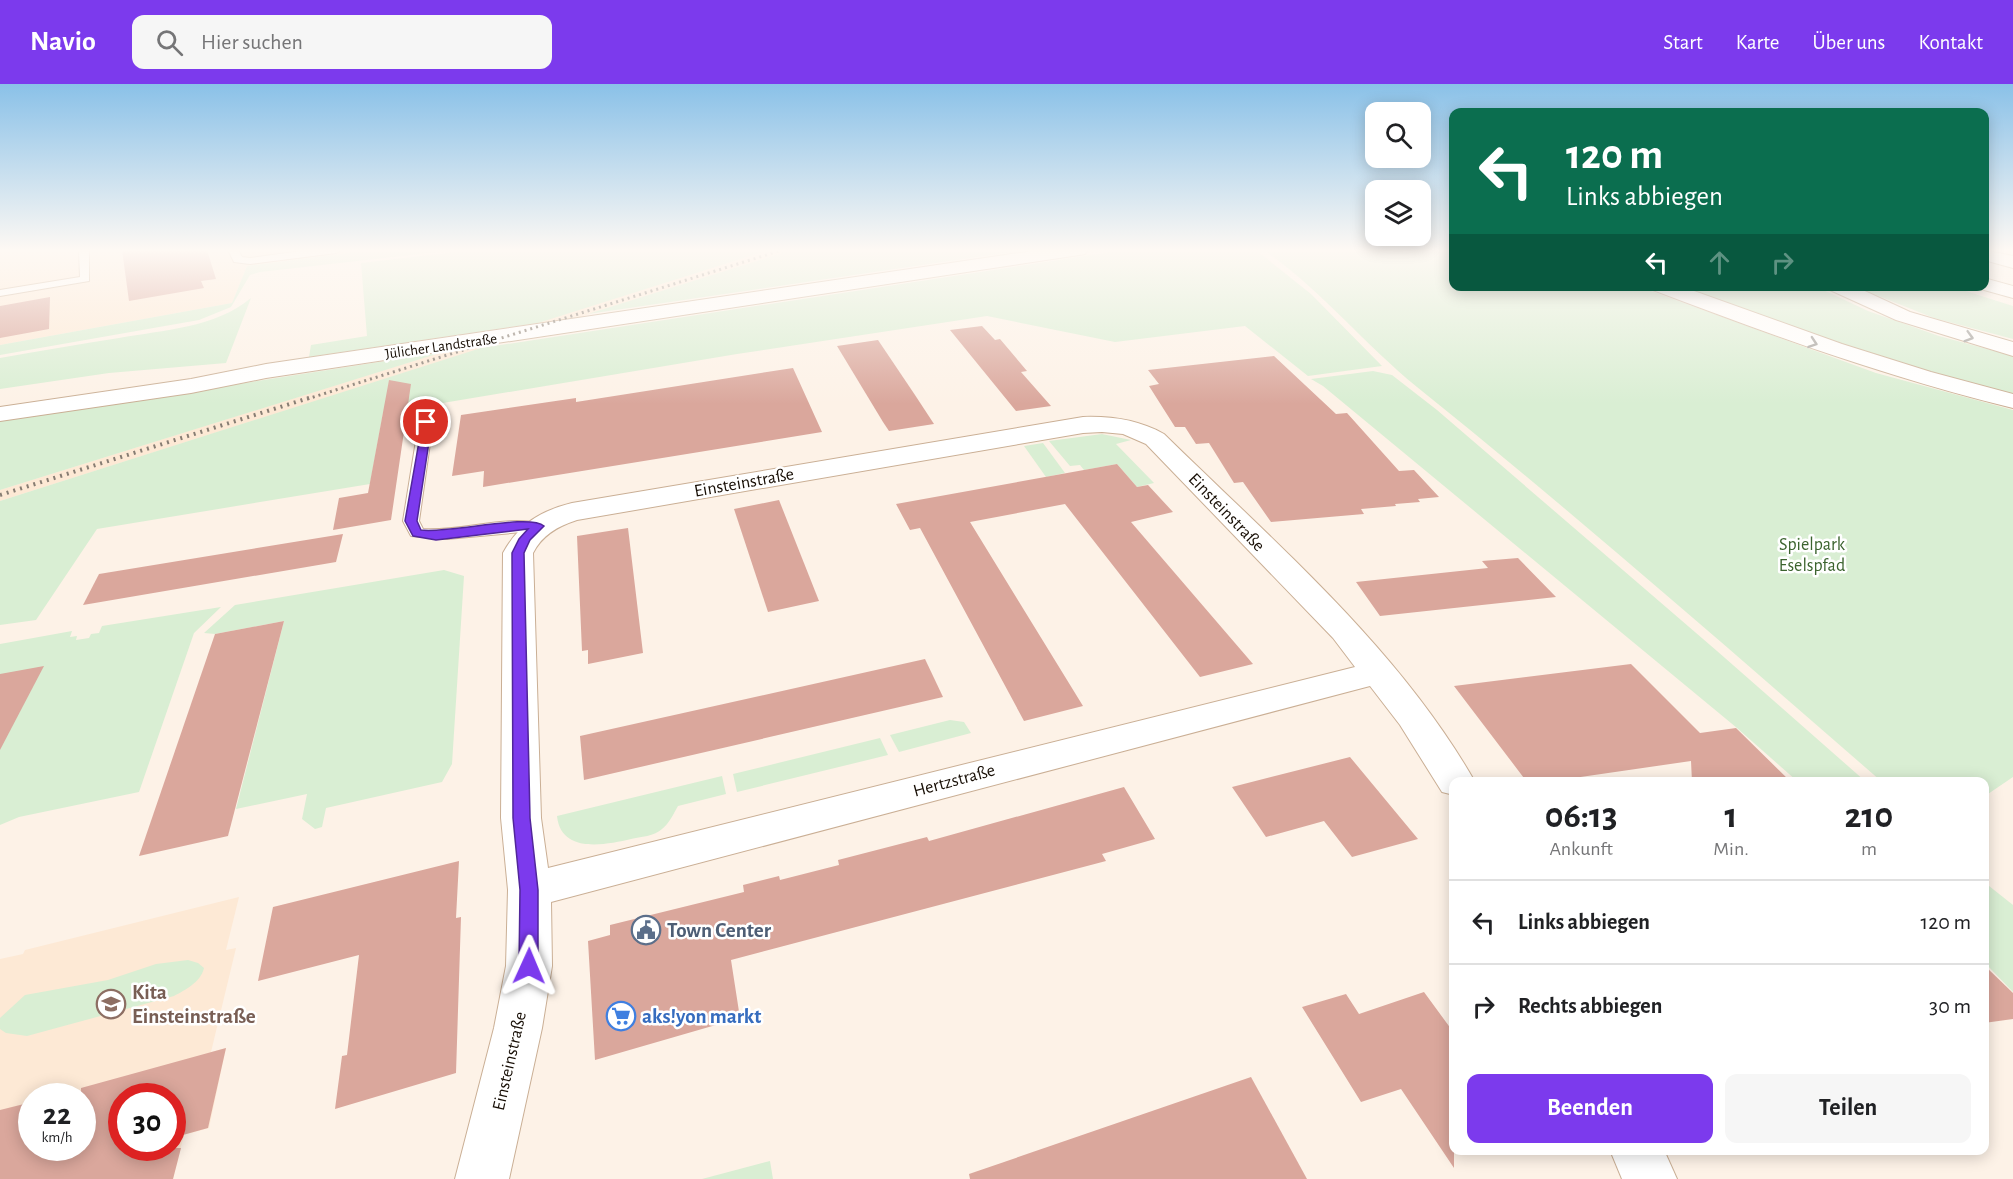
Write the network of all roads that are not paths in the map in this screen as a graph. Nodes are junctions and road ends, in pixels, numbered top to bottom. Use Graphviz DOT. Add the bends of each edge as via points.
graph roads {
  1 [pos="736,301"];
  2 [pos="1701,301"];
  3 [pos="1870,301"];
  4 [pos="2013,349"];
  5 [pos="266,371"];
  6 [pos="0,399"];
  7 [pos="2013,401"];
  8 [pos="0,414"];
  9 [pos="426,422"];
  10 [pos="538,526"];
  11 [pos="1379,672"];
  12 [pos="1453,777"];
  13 [pos="529,890"];
  14 [pos="1638,1155"];
  15 [pos="482,1179"];
  16 [pos="1650,1179"];
  1 -- 5 [label="main road, Jülicher Landstraße"];
  2 -- 7 [label="main road, one-way" via="1864,361"];
  3 -- 4 [label="main road, one-way" via="1903,316"];
  5 -- 6 [label="main road, Jülicher Landstraße" via="198,373"];
  5 -- 8 [label="main road, Jülicher Landstraße"];
  9 -- 10 [label="lane" via="411,521 417,533 436,536"];
  10 -- 11 [label="main road, Einsteinstraße" via="572,512 684,492 1083,425 1120,425 1155,439 1338,624"];
  10 -- 13 [label="main road, Einsteinstraße" via="518,553 522,818"];
  11 -- 12 [label="main road, Einsteinstraße"];
  11 -- 13 [label="main road, Hertzstraße"];
  13 -- 15 [label="main road, Einsteinstraße" via="529,966"];
  14 -- 16 [label="main road"];
}
